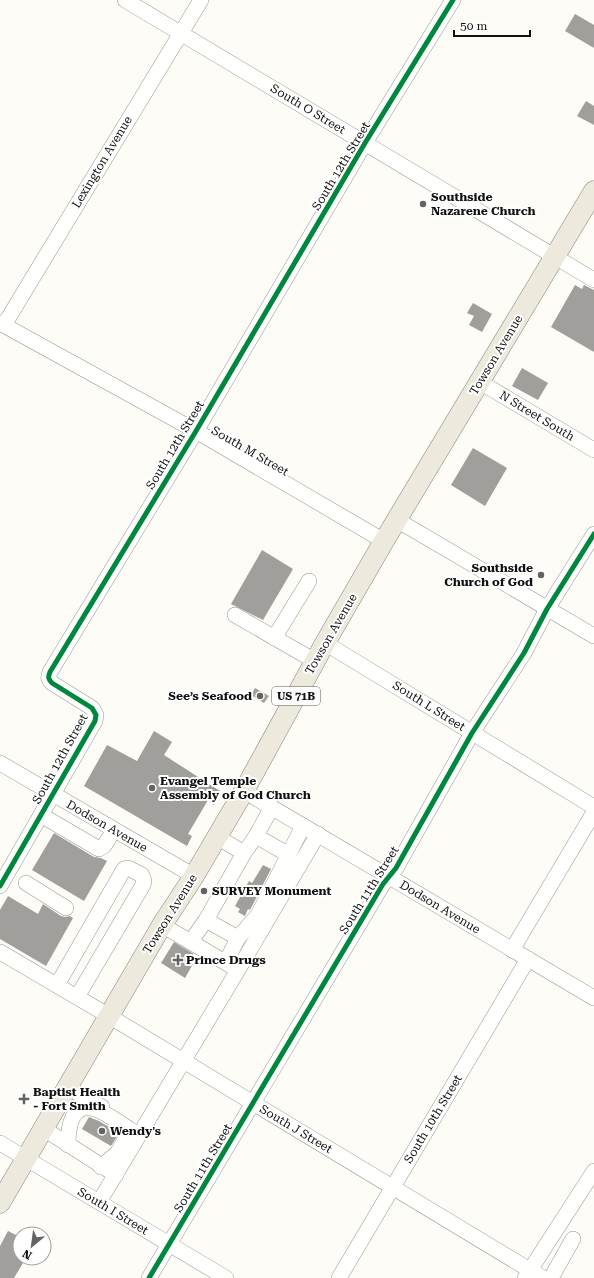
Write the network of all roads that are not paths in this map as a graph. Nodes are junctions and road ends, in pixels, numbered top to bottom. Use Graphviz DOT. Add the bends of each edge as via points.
graph roads {
  1 [pos="125,0"];
  2 [pos="201,0"];
  3 [pos="453,0"];
  4 [pos="180,33"];
  5 [pos="365,143"];
  6 [pos="594,191"];
  7 [pos="555,256"];
  8 [pos="594,280"];
  9 [pos="2,324"];
  10 [pos="480,382"];
  11 [pos="196,431"];
  12 [pos="594,450"];
  13 [pos="397,520"];
  14 [pos="594,534"];
  15 [pos="384,541"];
  16 [pos="308,581"];
  17 [pos="547,609"];
  18 [pos="235,615"];
  19 [pos="594,636"];
  20 [pos="274,638"];
  21 [pos="325,643"];
  22 [pos="315,661"];
  23 [pos="472,733"];
  24 [pos="0,763"];
  25 [pos="244,790"];
  26 [pos="52,794"];
  27 [pos="272,807"];
  28 [pos="594,807"];
  29 [pos="594,812"];
  30 [pos="41,815"];
  31 [pos="303,826"];
  32 [pos="114,830"];
  33 [pos="318,834"];
  34 [pos="256,836"];
  35 [pos="217,837"];
  36 [pos="244,853"];
  37 [pos="289,855"];
  38 [pos="194,876"];
  39 [pos="389,876"];
  40 [pos="17,878"];
  41 [pos="0,886"];
  42 [pos="66,908"];
  43 [pos="206,920"];
  44 [pos="162,925"];
  45 [pos="238,938"];
  46 [pos="191,941"];
  47 [pos="512,950"];
  48 [pos="0,952"];
  49 [pos="528,960"];
  50 [pos="232,966"];
  51 [pos="66,969"];
  52 [pos="86,981"];
  53 [pos="57,985"];
  54 [pos="77,997"];
  55 [pos="594,998"];
  56 [pos="109,1016"];
  57 [pos="184,1061"];
  58 [pos="67,1088"];
  59 [pos="253,1103"];
  60 [pos="136,1128"];
  61 [pos="44,1129"];
  62 [pos="0,1143"];
  63 [pos="68,1144"];
  64 [pos="26,1159"];
  65 [pos="101,1167"];
  66 [pos="594,1171"];
  67 [pos="116,1175"];
  68 [pos="393,1188"];
  69 [pos="99,1202"];
  70 [pos="0,1203"];
  71 [pos="573,1239"];
  72 [pos="169,1244"];
  73 [pos="528,1274"];
  74 [pos="150,1278"];
  75 [pos="226,1278"];
  76 [pos="339,1278"];
  77 [pos="543,1278"];
  78 [pos="551,1278"];
  1 -- 4 [label="street, South O Street"];
  2 -- 4 [label="street, Lexington Avenue"];
  3 -- 5 [label="street, South 12th Street"];
  4 -- 5 [label="street, South O Street"];
  4 -- 9 [label="street, Lexington Avenue"];
  5 -- 7 [label="street, South O Street"];
  5 -- 11 [label="street, South 12th Street"];
  6 -- 7 [label="main road, Towson Avenue / US 71B"];
  7 -- 8 [label="street, South O Street"];
  7 -- 10 [label="main road, Towson Avenue / US 71B"];
  9 -- 11 [label="street, South M Street"];
  10 -- 12 [label="street, N Street South"];
  10 -- 13 [label="main road, Towson Avenue / US 71B"];
  11 -- 15 [label="street, South M Street"];
  11 -- 26 [label="street, South 12th Street" via="48,676 52,683 92,708 96,715 95,721"];
  13 -- 15 [label="main road, Towson Avenue / US 71B"];
  13 -- 17 [label="street"];
  14 -- 17 [label="street, South 11th Street"];
  15 -- 21 [label="main road, Towson Avenue / US 71B"];
  16 -- 20 [label="street"];
  17 -- 19 [label="street"];
  17 -- 23 [label="street, South 11th Street" via="524,653"];
  18 -- 20 [label="street"];
  20 -- 22 [label="street"];
  21 -- 22 [label="main road, Towson Avenue / US 71B"];
  21 -- 23 [label="street, South L Street"];
  22 -- 25 [label="main road, Towson Avenue / US 71B"];
  23 -- 28 [label="street, South L Street"];
  23 -- 39 [label="street, South 11th Street" via="396,868"];
  24 -- 26 [label="street, Dodson Avenue"];
  25 -- 27 [label="street, Dodson Avenue"];
  25 -- 35 [label="main road, Towson Avenue / US 71B"];
  26 -- 30 [label="street, South 12th Street"];
  26 -- 32 [label="street, Dodson Avenue"];
  27 -- 31 [label="street, Dodson Avenue"];
  27 -- 34 [label="street"];
  29 -- 47 [label="street"];
  30 -- 32 [label="street" via="99,849 104,846"];
  30 -- 40 [label="street, South 12th Street"];
  31 -- 33 [label="street, Dodson Avenue"];
  31 -- 37 [label="street"];
  32 -- 38 [label="street, Dodson Avenue"];
  33 -- 39 [label="street, Dodson Avenue"];
  33 -- 50 [label="street"];
  34 -- 36 [label="street"];
  34 -- 37 [label="street"];
  35 -- 36 [label="street"];
  35 -- 38 [label="main road, Towson Avenue / US 71B"];
  36 -- 43 [label="street"];
  37 -- 45 [label="street" via="258,916"];
  38 -- 44 [label="main road, Towson Avenue / US 71B"];
  39 -- 47 [label="street, Dodson Avenue"];
  39 -- 59 [label="street, South 11th Street"];
  40 -- 41 [label="street, South 12th Street"];
  40 -- 42 [label="street"];
  43 -- 45 [label="street"];
  43 -- 46 [label="street"];
  44 -- 46 [label="street"];
  44 -- 56 [label="main road, Towson Avenue / US 71B"];
  45 -- 50 [label="street"];
  46 -- 50 [label="street"];
  47 -- 49 [label="street, Dodson Avenue"];
  48 -- 53 [label="street, South J Street"];
  49 -- 55 [label="street, Dodson Avenue"];
  49 -- 68 [label="street, South 10th Street"];
  50 -- 57 [label="street"];
  51 -- 52 [label="street"];
  51 -- 52 [label="street" via="124,870 128,868 142,875 143,885"];
  51 -- 53 [label="street"];
  52 -- 54 [label="street"];
  53 -- 54 [label="street, South J Street"];
  54 -- 56 [label="street, South J Street"];
  56 -- 57 [label="street, South J Street"];
  56 -- 58 [label="main road, Towson Avenue / US 71B"];
  57 -- 59 [label="street, South J Street"];
  57 -- 60 [label="street"];
  58 -- 60 [label="street"];
  58 -- 61 [label="main road, Towson Avenue / US 71B"];
  59 -- 68 [label="street, South J Street"];
  59 -- 72 [label="street, South 11th Street"];
  60 -- 63 [label="street" via="96,1109 86,1107 75,1114 70,1122"];
  60 -- 65 [label="street" via="118,1152"];
  60 -- 67 [label="street"];
  61 -- 63 [label="street"];
  61 -- 64 [label="main road, Towson Avenue / US 71B"];
  62 -- 64 [label="street, South I Street"];
  63 -- 65 [label="street"];
  64 -- 69 [label="street, South I Street"];
  64 -- 70 [label="main road, Towson Avenue / US 71B"];
  65 -- 67 [label="street"];
  66 -- 73 [label="street"];
  67 -- 69 [label="street"];
  68 -- 73 [label="street, South J Street"];
  68 -- 76 [label="street, South 10th Street"];
  69 -- 72 [label="street, South I Street"];
  71 -- 78 [label="street"];
  72 -- 74 [label="street, South 11th Street"];
  72 -- 75 [label="street, South I Street"];
  73 -- 77 [label="street, South J Street"];
}
